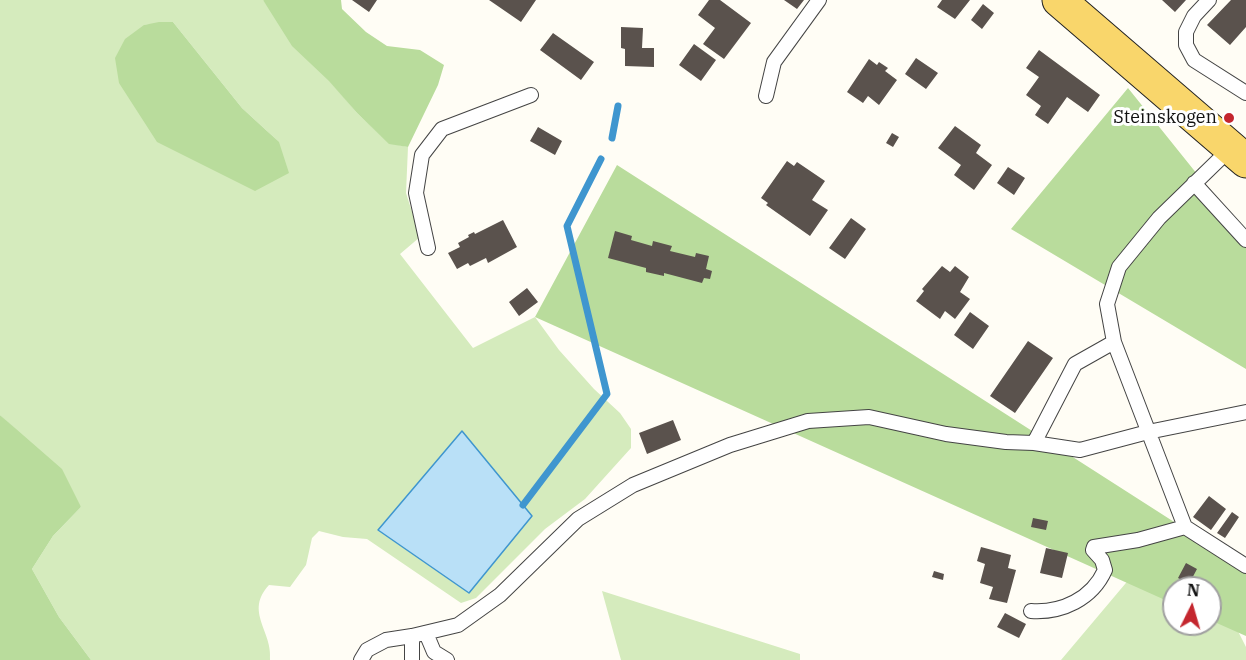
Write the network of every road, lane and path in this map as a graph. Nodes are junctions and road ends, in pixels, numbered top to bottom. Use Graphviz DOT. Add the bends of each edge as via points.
graph roads {
  1 [pos="819,0"];
  2 [pos="1059,0"];
  3 [pos="1209,0"];
  4 [pos="1246,93"];
  5 [pos="531,95"];
  6 [pos="766,96"];
  7 [pos="1239,154"];
  8 [pos="1194,183"];
  9 [pos="1246,240"];
  10 [pos="428,248"];
  11 [pos="1114,342"];
  12 [pos="1246,412"];
  13 [pos="1148,432"];
  14 [pos="1034,443"];
  15 [pos="1185,527"];
  16 [pos="1246,566"];
  17 [pos="1031,610"];
  18 [pos="426,633"];
  19 [pos="412,636"];
  20 [pos="361,660"];
  21 [pos="412,660"];
  22 [pos="447,660"];
  1 -- 6 [label="lane" via="774,62"];
  2 -- 7 [label="main road"];
  3 -- 4 [label="lane" via="1194,16 1186,32 1186,45 1194,60"];
  5 -- 10 [label="lane" via="442,129 422,155 416,193"];
  7 -- 8 [label="lane"];
  8 -- 9 [label="lane"];
  8 -- 11 [label="lane" via="1119,267 1107,304"];
  11 -- 13 [label="lane"];
  11 -- 14 [label="lane" via="1075,364"];
  12 -- 13 [label="lane"];
  13 -- 14 [label="lane" via="1080,450"];
  13 -- 15 [label="lane"];
  14 -- 18 [label="lane" via="946,434 869,417 808,421 730,445 633,485 578,519 500,595 458,625"];
  15 -- 16 [label="lane"];
  15 -- 17 [label="lane" via="1094,547 1105,570 1099,584 1064,607"];
  18 -- 19 [label="lane"];
  18 -- 22 [label="lane" via="434,652"];
  19 -- 20 [label="lane" via="386,640 367,650"];
  19 -- 21 [label="lane"];
}
